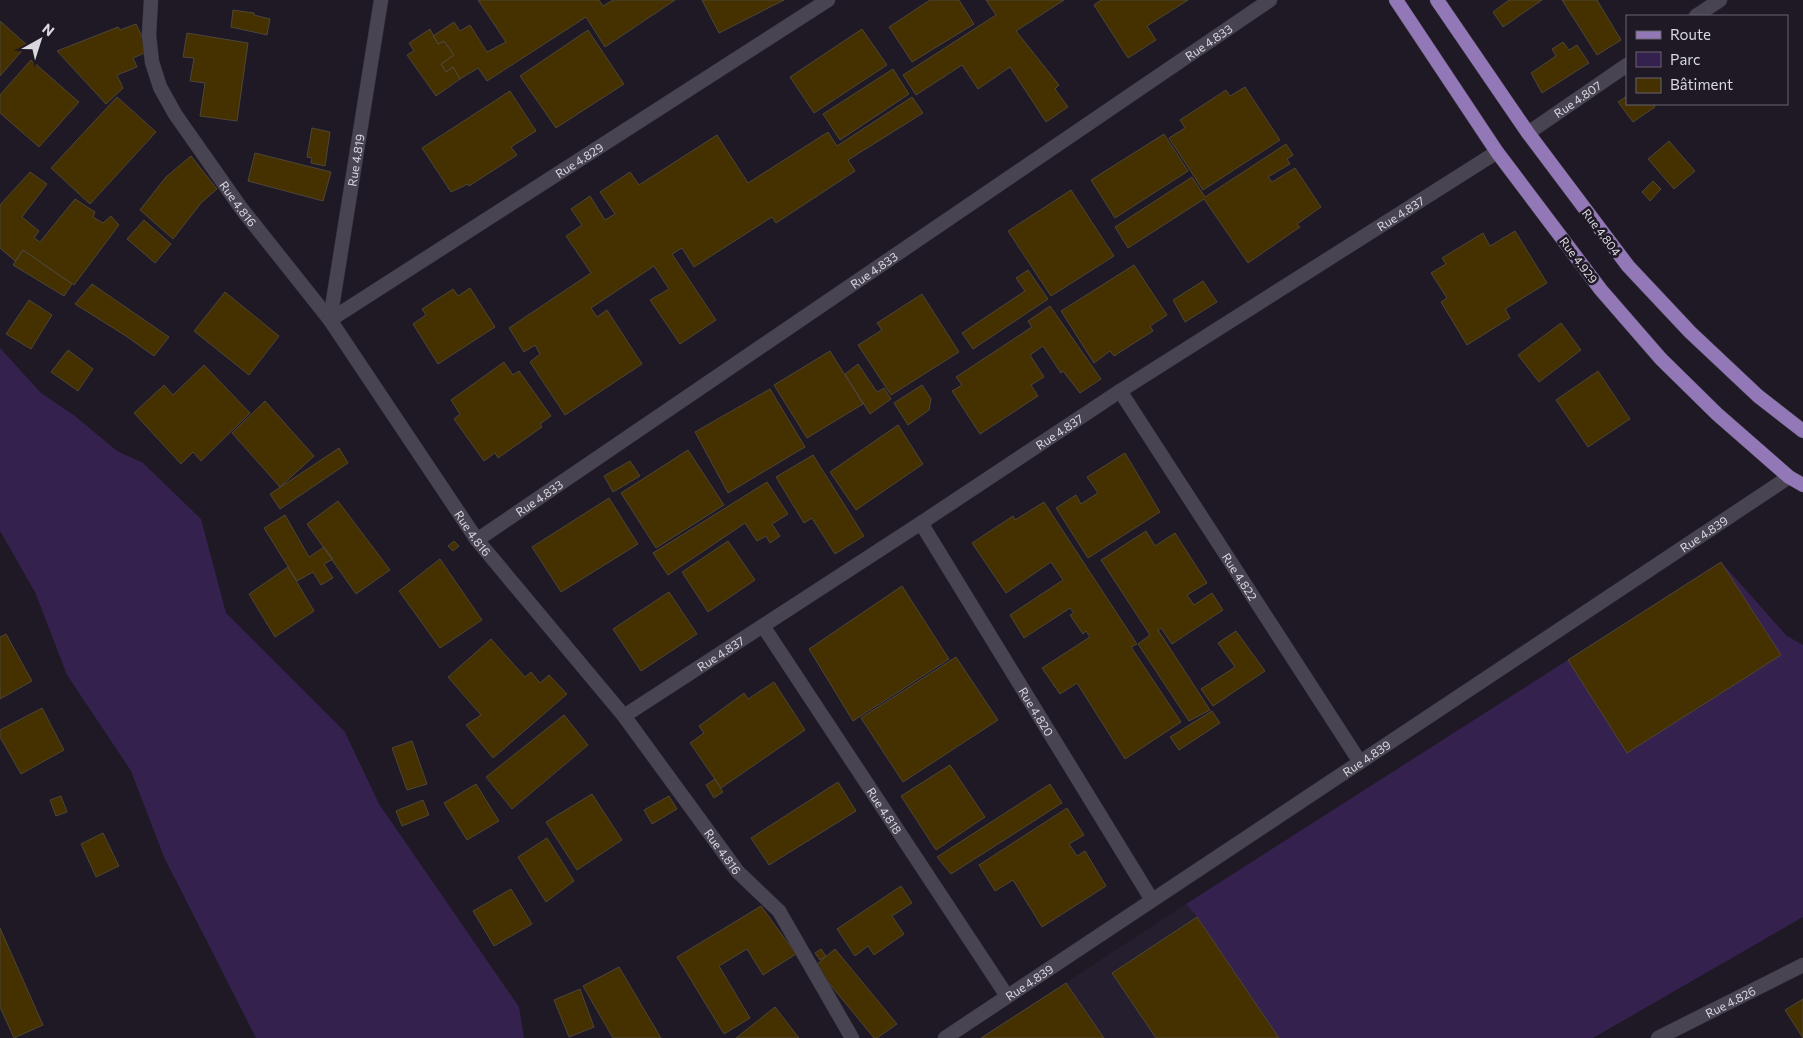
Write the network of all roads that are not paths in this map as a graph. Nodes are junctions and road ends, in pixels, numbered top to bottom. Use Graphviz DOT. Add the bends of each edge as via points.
graph roads {
  1 [pos="151,0"];
  2 [pos="381,0"];
  3 [pos="828,0"];
  4 [pos="1270,0"];
  5 [pos="1396,0"];
  6 [pos="1438,0"];
  7 [pos="1720,0"];
  8 [pos="1698,15"];
  9 [pos="1626,65"];
  10 [pos="1528,133"];
  11 [pos="1497,152"];
  12 [pos="330,320"];
  13 [pos="1120,391"];
  14 [pos="1803,431"];
  15 [pos="1789,476"];
  16 [pos="1803,485"];
  17 [pos="921,523"];
  18 [pos="476,540"];
  19 [pos="763,626"];
  20 [pos="624,716"];
  21 [pos="1360,762"];
  22 [pos="1152,900"];
  23 [pos="1803,965"];
  24 [pos="1007,996"];
  25 [pos="852,1038"];
  26 [pos="945,1038"];
  27 [pos="1658,1038"];
  1 -- 12 [label="street, Rue 4.816" via="149,35 152,62 160,88 242,208"];
  2 -- 12 [label="street, Rue 4.819"];
  3 -- 12 [label="street, Rue 4.829"];
  4 -- 18 [label="street, Rue 4.833"];
  5 -- 11 [label="main road, Rue 4.929"];
  6 -- 10 [label="main road, Rue 4.804"];
  7 -- 8 [label="street"];
  9 -- 10 [label="street, Rue 4.807"];
  10 -- 14 [label="main road, Rue 4.804" via="1628,266 1690,332 1758,396"];
  11 -- 13 [label="street, Rue 4.837"];
  11 -- 15 [label="main road, Rue 4.929" via="1601,290 1661,359 1717,414"];
  12 -- 18 [label="street, Rue 4.816"];
  13 -- 17 [label="street, Rue 4.837"];
  13 -- 21 [label="street, Rue 4.822"];
  15 -- 16 [label="main road, Rue 4.929"];
  15 -- 21 [label="street, Rue 4.839"];
  17 -- 19 [label="street, Rue 4.837"];
  17 -- 22 [label="street, Rue 4.820"];
  18 -- 20 [label="street, Rue 4.816"];
  19 -- 20 [label="street, Rue 4.837"];
  19 -- 24 [label="street, Rue 4.818"];
  20 -- 25 [label="street, Rue 4.816" via="738,872 779,912"];
  21 -- 22 [label="street, Rue 4.839"];
  22 -- 24 [label="street, Rue 4.839"];
  23 -- 27 [label="street, Rue 4.826"];
  24 -- 26 [label="street, Rue 4.839"];
}
